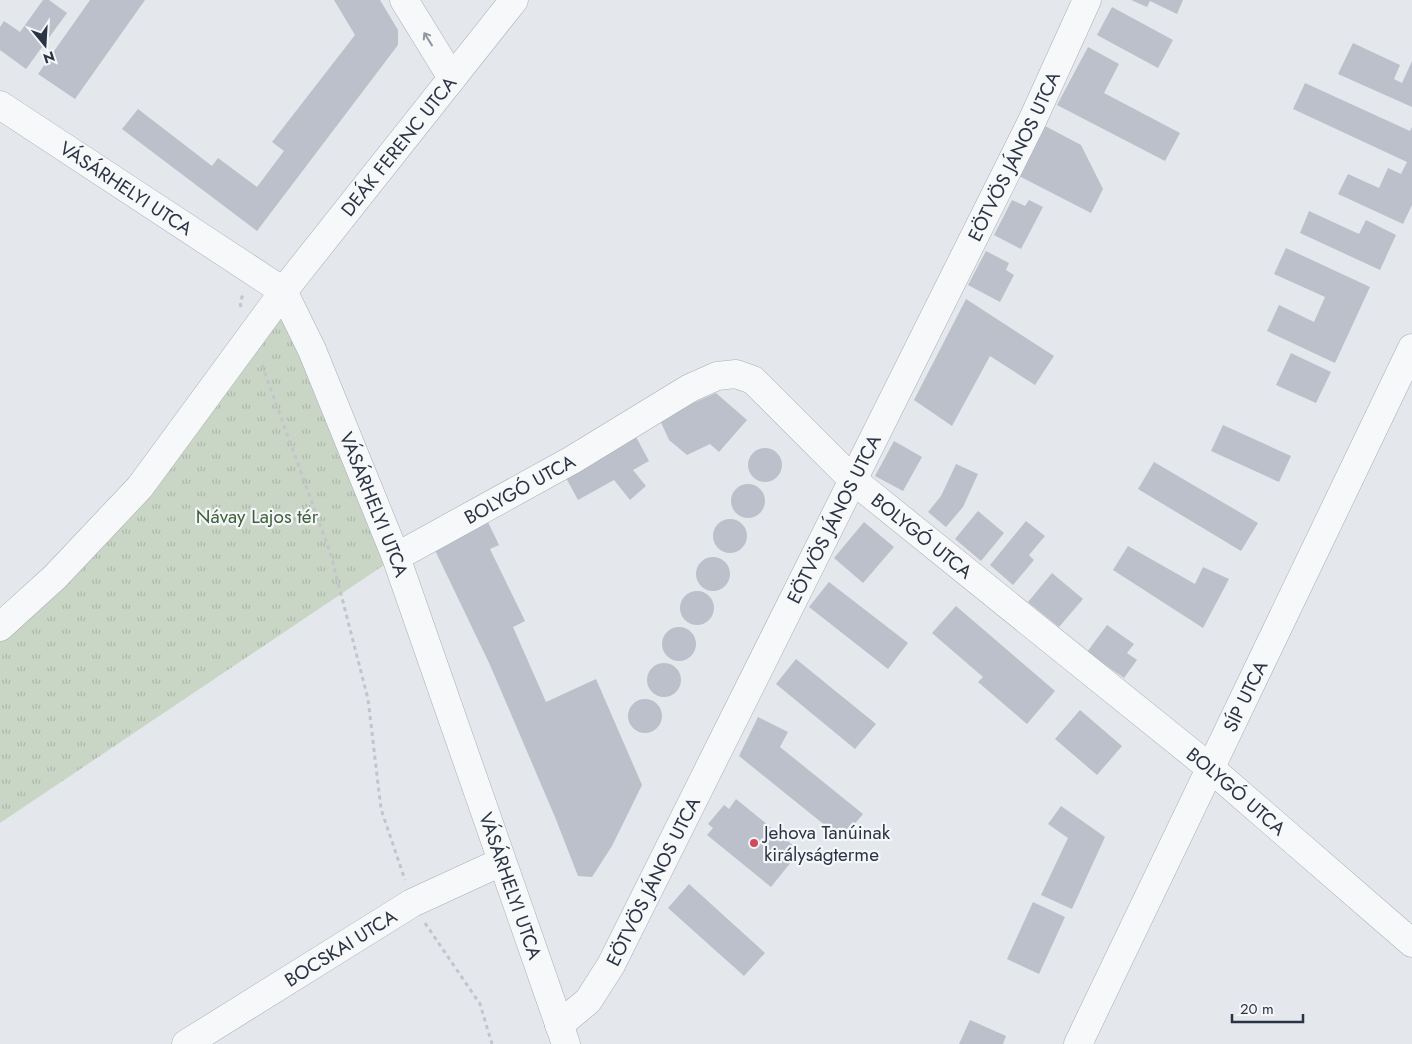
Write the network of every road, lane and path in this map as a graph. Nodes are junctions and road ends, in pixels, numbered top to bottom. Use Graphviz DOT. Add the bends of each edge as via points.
graph roads {
  1 [pos="404,0"];
  2 [pos="514,0"];
  3 [pos="1087,0"];
  4 [pos="452,78"];
  5 [pos="0,105"];
  6 [pos="255,272"];
  7 [pos="283,291"];
  8 [pos="251,335"];
  9 [pos="1412,348"];
  10 [pos="853,480"];
  11 [pos="396,557"];
  12 [pos="0,627"];
  13 [pos="1209,767"];
  14 [pos="501,862"];
  15 [pos="412,903"];
  16 [pos="1412,943"];
  17 [pos="562,1034"];
  18 [pos="186,1044"];
  19 [pos="492,1044"];
  20 [pos="1078,1044"];
  4 -- 1 [label="street, one-way"];
  2 -- 4 [label="street, DEÁK FERENC UTCA"];
  3 -- 10 [label="street, EÖTVÖS JÁNOS UTCA" via="1033,118"];
  4 -- 7 [label="street, DEÁK FERENC UTCA"];
  5 -- 6 [label="street, VÁSÁRHELYI UTCA"];
  6 -- 7 [label="street, VÁSÁRHELYI UTCA"];
  6 -- 8 [label="path" via="240,303"];
  7 -- 8 [label="street"];
  7 -- 11 [label="street, VÁSÁRHELYI UTCA" via="312,350"];
  8 -- 12 [label="street" via="140,487 55,577"];
  8 -- 15 [label="path" via="331,555 368,698 381,809"];
  9 -- 13 [label="street, SÍP UTCA"];
  10 -- 11 [label="street, BOLYGÓ UTCA" via="753,380 736,374 717,376 690,388 572,460"];
  10 -- 13 [label="street, BOLYGÓ UTCA"];
  10 -- 17 [label="street, EÖTVÖS JÁNOS UTCA" via="611,965"];
  11 -- 14 [label="street, VÁSÁRHELYI UTCA"];
  13 -- 16 [label="street, BOLYGÓ UTCA"];
  13 -- 20 [label="street, SÍP UTCA"];
  14 -- 15 [label="street, BOCSKAI UTCA"];
  14 -- 17 [label="street, VÁSÁRHELYI UTCA"];
  15 -- 18 [label="street, BOCSKAI UTCA"];
  15 -- 19 [label="path" via="480,1004"];
}
